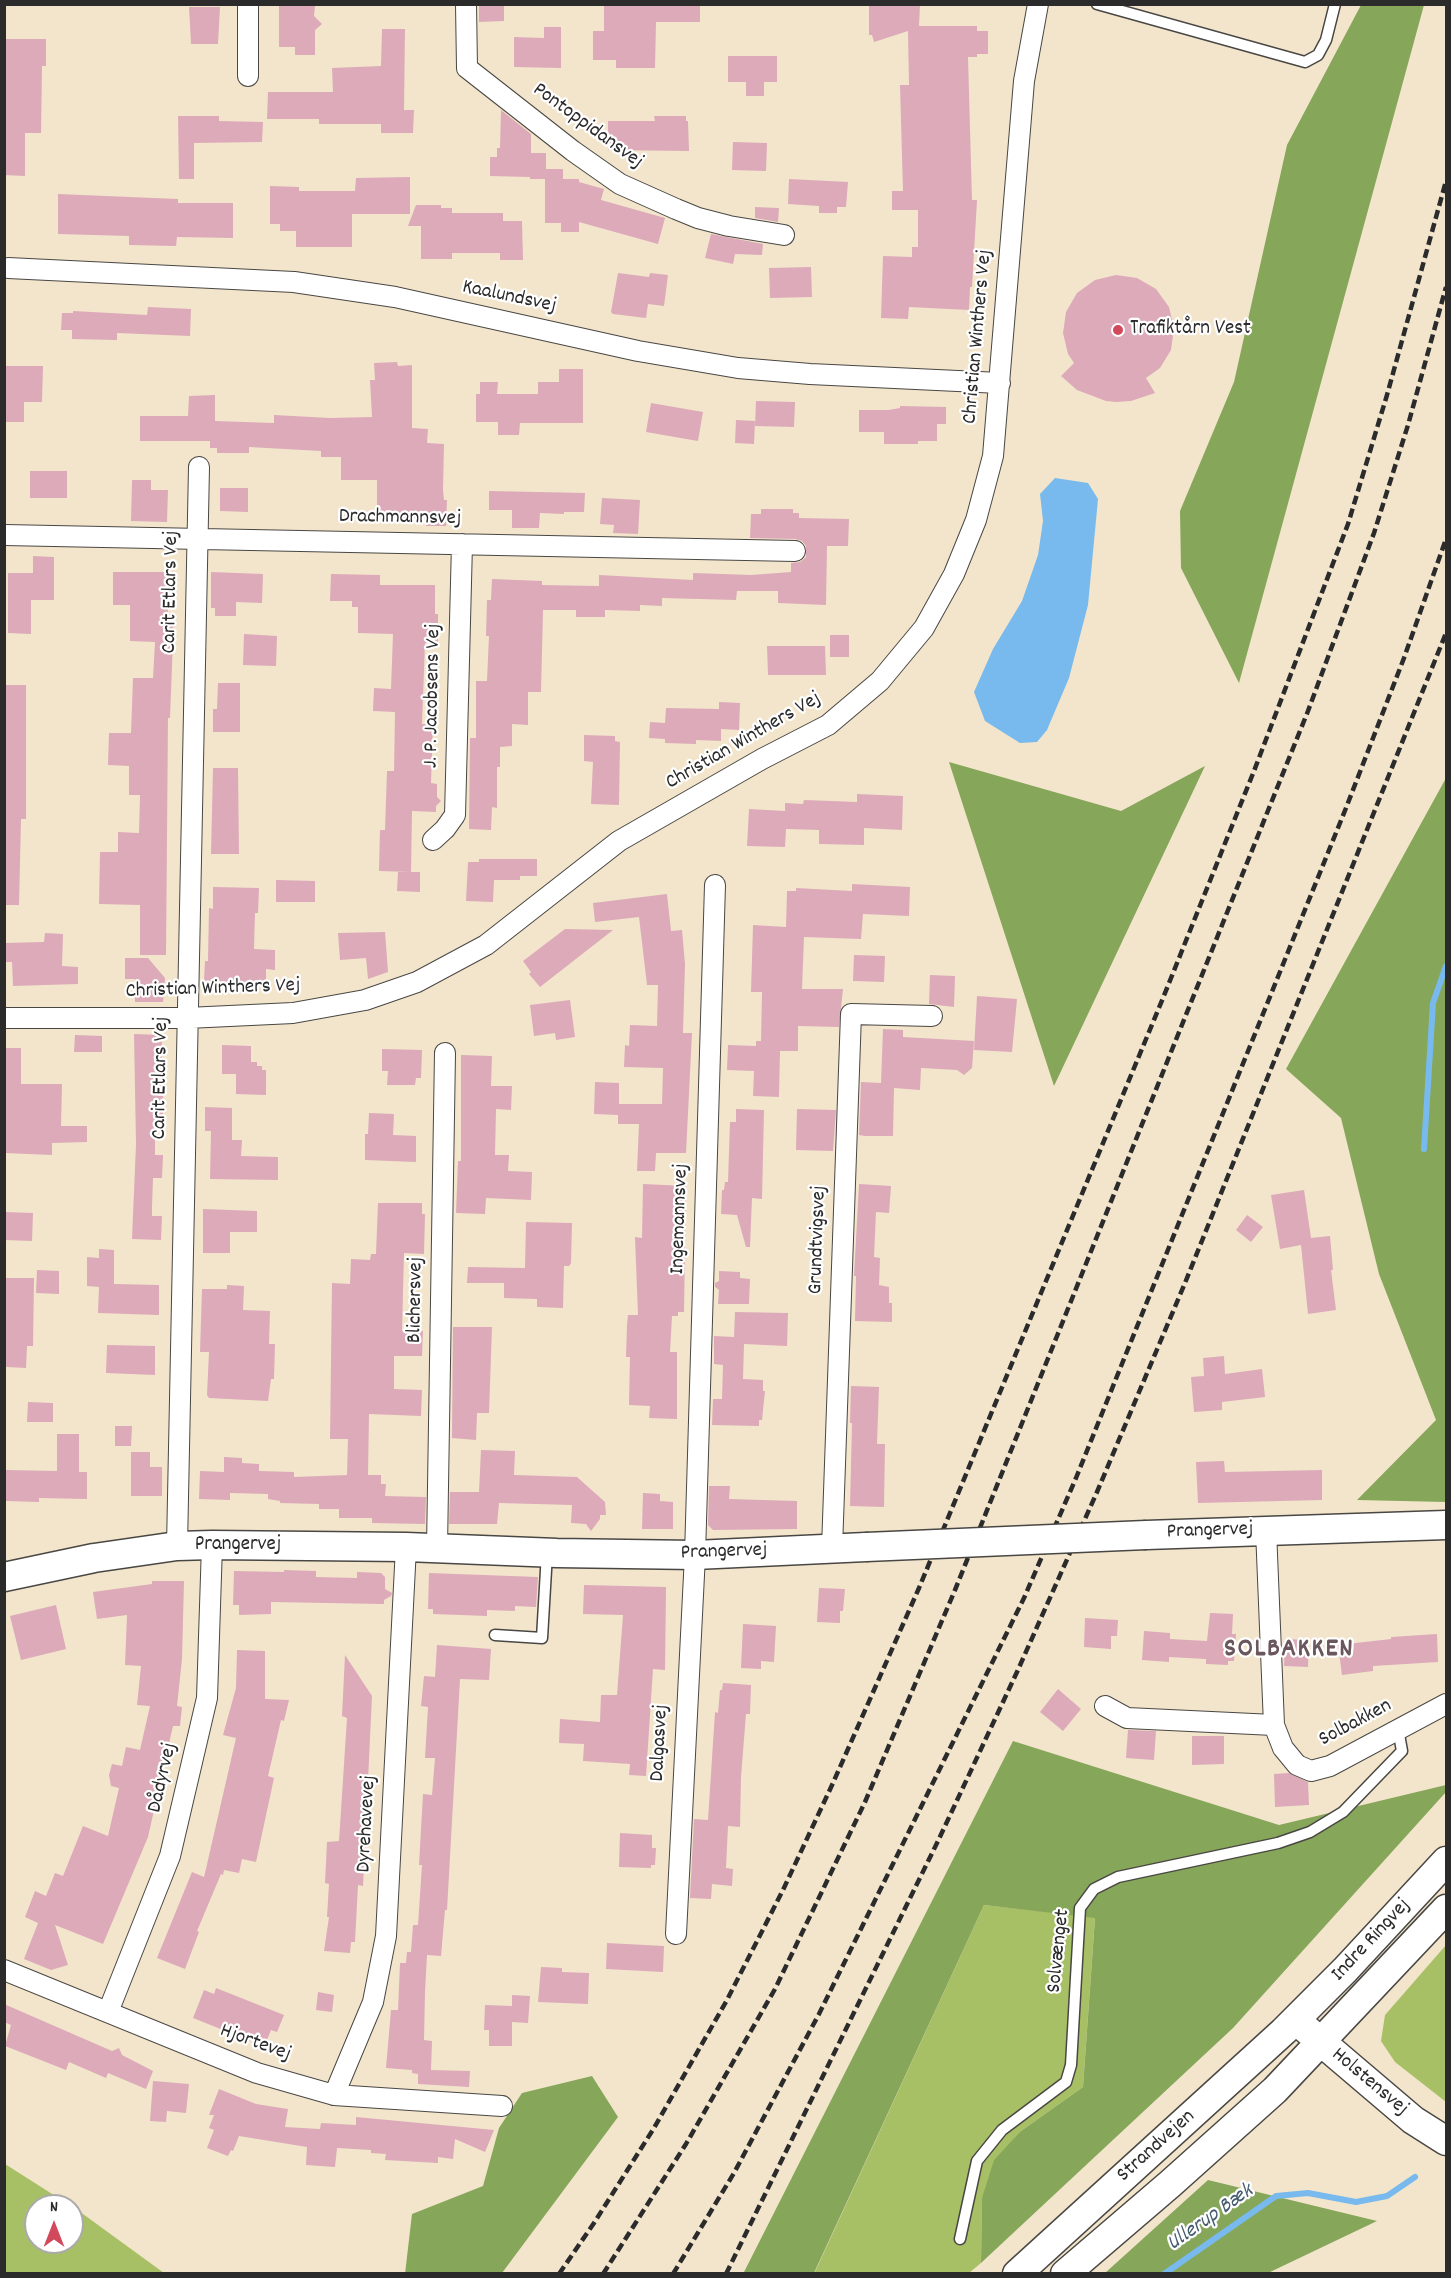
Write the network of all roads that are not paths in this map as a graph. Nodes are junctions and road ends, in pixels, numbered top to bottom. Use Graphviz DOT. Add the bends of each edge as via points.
graph roads {
  1 [pos="248,4"];
  2 [pos="466,4"];
  3 [pos="1038,4"];
  4 [pos="1097,4"];
  5 [pos="1335,4"];
  6 [pos="248,76"];
  7 [pos="784,235"];
  8 [pos="8,268"];
  9 [pos="1000,383"];
  10 [pos="199,467"];
  11 [pos="4,535"];
  12 [pos="197,538"];
  13 [pos="462,544"];
  14 [pos="795,551"];
  15 [pos="433,840"];
  16 [pos="715,885"];
  17 [pos="933,1016"];
  18 [pos="4,1018"];
  19 [pos="187,1018"];
  20 [pos="445,1053"];
  21 [pos="1446,1525"];
  22 [pos="1266,1530"];
  23 [pos="212,1545"];
  24 [pos="177,1546"];
  25 [pos="406,1547"];
  26 [pos="437,1548"];
  27 [pos="832,1548"];
  28 [pos="547,1552"];
  29 [pos="694,1555"];
  30 [pos="4,1577"];
  31 [pos="495,1635"];
  32 [pos="1446,1704"];
  33 [pos="1105,1706"];
  34 [pos="1274,1725"];
  35 [pos="1398,1729"];
  36 [pos="1446,1861"];
  37 [pos="1446,1909"];
  38 [pos="676,1934"];
  39 [pos="4,1970"];
  40 [pos="108,2012"];
  41 [pos="1295,2020"];
  42 [pos="1320,2042"];
  43 [pos="334,2095"];
  44 [pos="502,2106"];
  45 [pos="1446,2142"];
  46 [pos="960,2239"];
  47 [pos="1017,2274"];
  48 [pos="1065,2274"];
  1 -- 6 [label="street"];
  2 -- 7 [label="street, Pontoppidansvej" via="467,68 573,151 621,184 698,218"];
  3 -- 9 [label="street, Christian Winthers Vej" via="1024,81"];
  4 -- 5 [label="lane" via="1305,62 1318,55 1326,40"];
  8 -- 9 [label="street, Kaalundsvej" via="294,282 395,297 638,351 738,368"];
  9 -- 19 [label="street, Christian Winthers Vej" via="993,456 976,520 954,574 924,628 880,681 828,725 619,841 486,945 417,982 365,999 293,1013"];
  10 -- 12 [label="street, Carit Etlars Vej"];
  11 -- 12 [label="street, Drachmannsvej"];
  12 -- 13 [label="street, Drachmannsvej"];
  12 -- 19 [label="street, Carit Etlars Vej"];
  13 -- 14 [label="street, Drachmannsvej"];
  13 -- 15 [label="street, J. P. Jacobsens Vej" via="455,815"];
  16 -- 29 [label="street, Ingemannsvej"];
  17 -- 27 [label="street, Grundtvigsvej" via="851,1014"];
  18 -- 19 [label="street, Christian Winthers Vej"];
  19 -- 24 [label="street, Carit Etlars Vej"];
  20 -- 26 [label="street, Blichersvej"];
  21 -- 22 [label="street, Prangervej"];
  22 -- 27 [label="street, Prangervej, bridge"];
  22 -- 34 [label="street, Solbakken"];
  23 -- 24 [label="street, Prangervej"];
  23 -- 25 [label="street, Prangervej"];
  23 -- 40 [label="street, Dådyrvej" via="207,1698 170,1856"];
  24 -- 30 [label="street, Prangervej"];
  25 -- 26 [label="street, Prangervej"];
  25 -- 43 [label="street, Dyrehavevej" via="386,1936 373,2001"];
  26 -- 28 [label="street, Prangervej"];
  27 -- 29 [label="street, Prangervej"];
  28 -- 29 [label="street, Prangervej"];
  28 -- 31 [label="lane" via="542,1638"];
  29 -- 38 [label="street, Dalgasvej"];
  32 -- 35 [label="street, Solbakken"];
  33 -- 34 [label="street" via="1127,1718"];
  34 -- 35 [label="street, Solbakken" via="1283,1748 1297,1765 1311,1771 1330,1766"];
  35 -- 46 [label="lane, Solvænget" via="1402,1751 1343,1812 1310,1832 1278,1844 1118,1877 1094,1889 1080,1908 1071,2065 1066,2082 1002,2130 977,2161"];
  36 -- 41 [label="street, Indre Ringvej"];
  37 -- 42 [label="street, Indre Ringvej"];
  39 -- 40 [label="street, Hjortevej"];
  40 -- 43 [label="street, Hjortevej" via="257,2073"];
  41 -- 42 [label="street, Holstensvej"];
  41 -- 47 [label="street, Strandvejen"];
  42 -- 45 [label="street, Holstensvej" via="1413,2120"];
  42 -- 48 [label="street, Strandvejen" via="1266,2098"];
  43 -- 44 [label="street, Hjortevej"];
}
